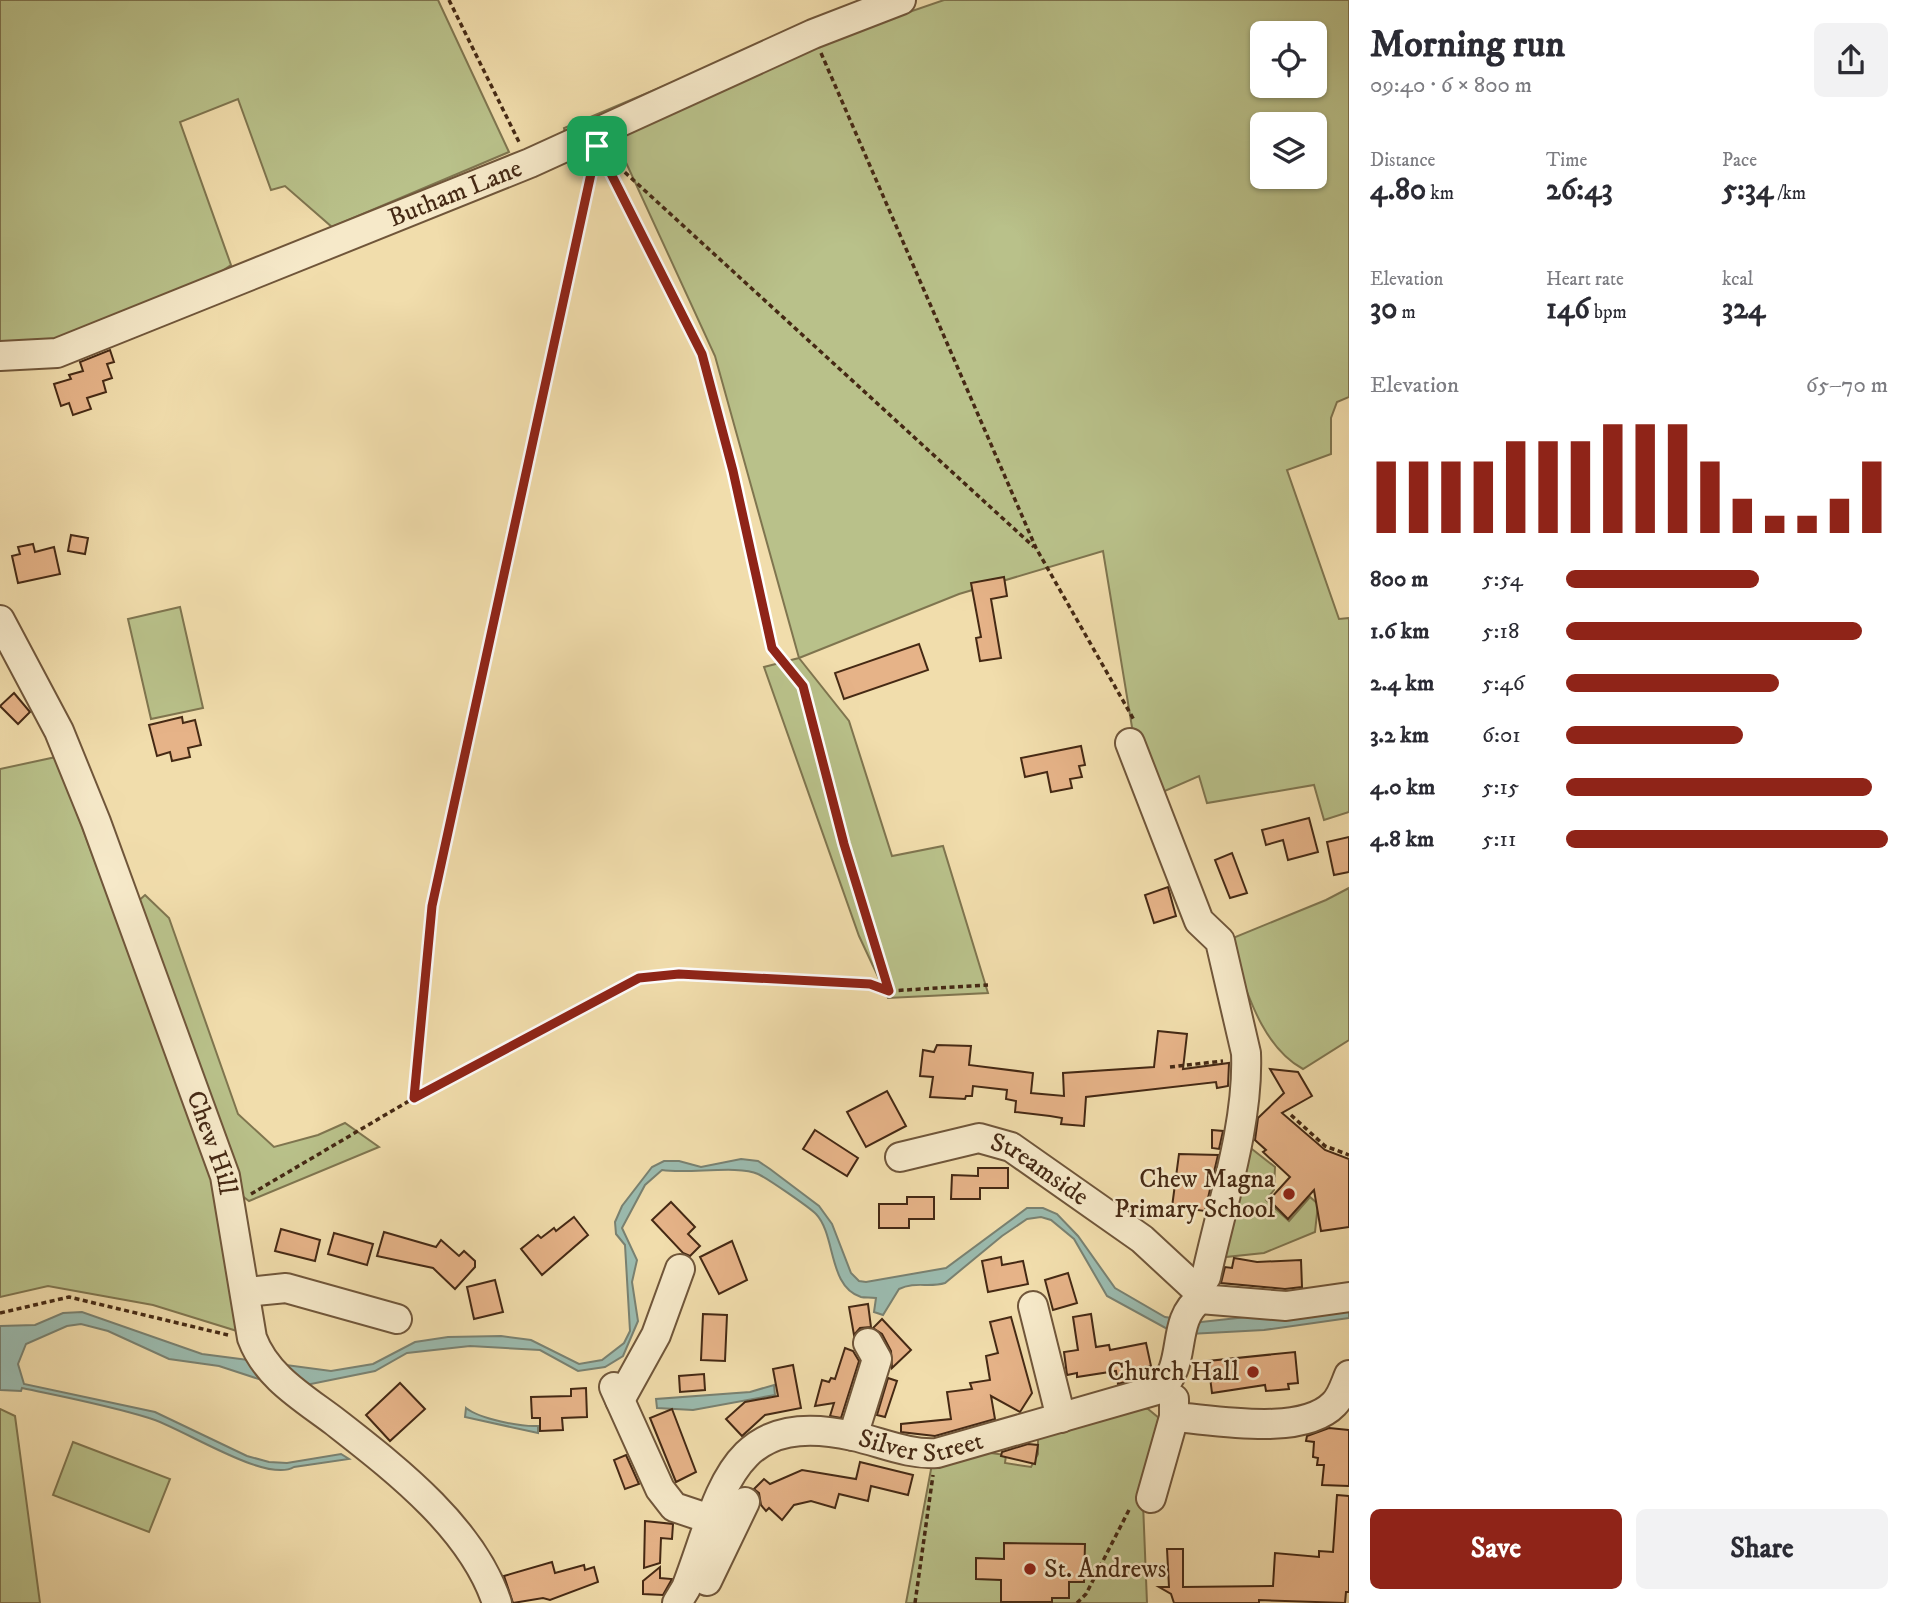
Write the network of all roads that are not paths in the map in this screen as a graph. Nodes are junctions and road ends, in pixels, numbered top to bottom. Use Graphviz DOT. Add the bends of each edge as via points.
graph roads {
  1 [pos="901,0"];
  2 [pos="0,356"];
  3 [pos="0,620"];
  4 [pos="1133,732"];
  5 [pos="900,1157"];
  6 [pos="680,1269"];
  7 [pos="247,1292"];
  8 [pos="1349,1297"];
  9 [pos="1033,1306"];
  10 [pos="1190,1310"];
  11 [pos="397,1319"];
  12 [pos="868,1343"];
  13 [pos="1349,1375"];
  14 [pos="1170,1381"];
  15 [pos="1174,1417"];
  16 [pos="1061,1418"];
  17 [pos="853,1436"];
  18 [pos="1151,1498"];
  19 [pos="745,1502"];
  20 [pos="713,1520"];
  21 [pos="497,1603"];
  22 [pos="677,1603"];
  23 [pos="698,1603"];
  1 -- 2 [label="street, Butham Lane" via="813,34 530,163 57,353"];
  3 -- 7 [label="street, Chew Hill" via="59,731 96,822 225,1176"];
  4 -- 10 [label="street" via="1199,921 1220,941 1245,1047 1238,1130 1206,1277"];
  5 -- 10 [label="street, Streamside" via="932,1136 979,1138 1011,1147 1142,1239"];
  6 -- 20 [label="street" via="656,1335 617,1393 660,1489 674,1507"];
  7 -- 11 [label="street" via="286,1288 374,1299"];
  7 -- 21 [label="street, Chew Hill" via="258,1353 275,1376 408,1478 471,1553"];
  8 -- 10 [label="street" via="1286,1306"];
  9 -- 16 [label="street" via="1052,1331"];
  10 -- 14 [label="street"];
  12 -- 17 [label="street" via="877,1359"];
  13 -- 15 [label="street" via="1335,1404 1311,1418 1270,1423"];
  14 -- 15 [label="street"];
  14 -- 16 [label="street, Silver Street" via="1160,1389"];
  15 -- 18 [label="street"];
  16 -- 17 [label="street, Silver Street" via="937,1453 912,1452"];
  17 -- 20 [label="street, Silver Street" via="793,1429 752,1446 732,1474"];
  19 -- 23 [label="street"];
  20 -- 22 [label="street, Silver Street"];
}
